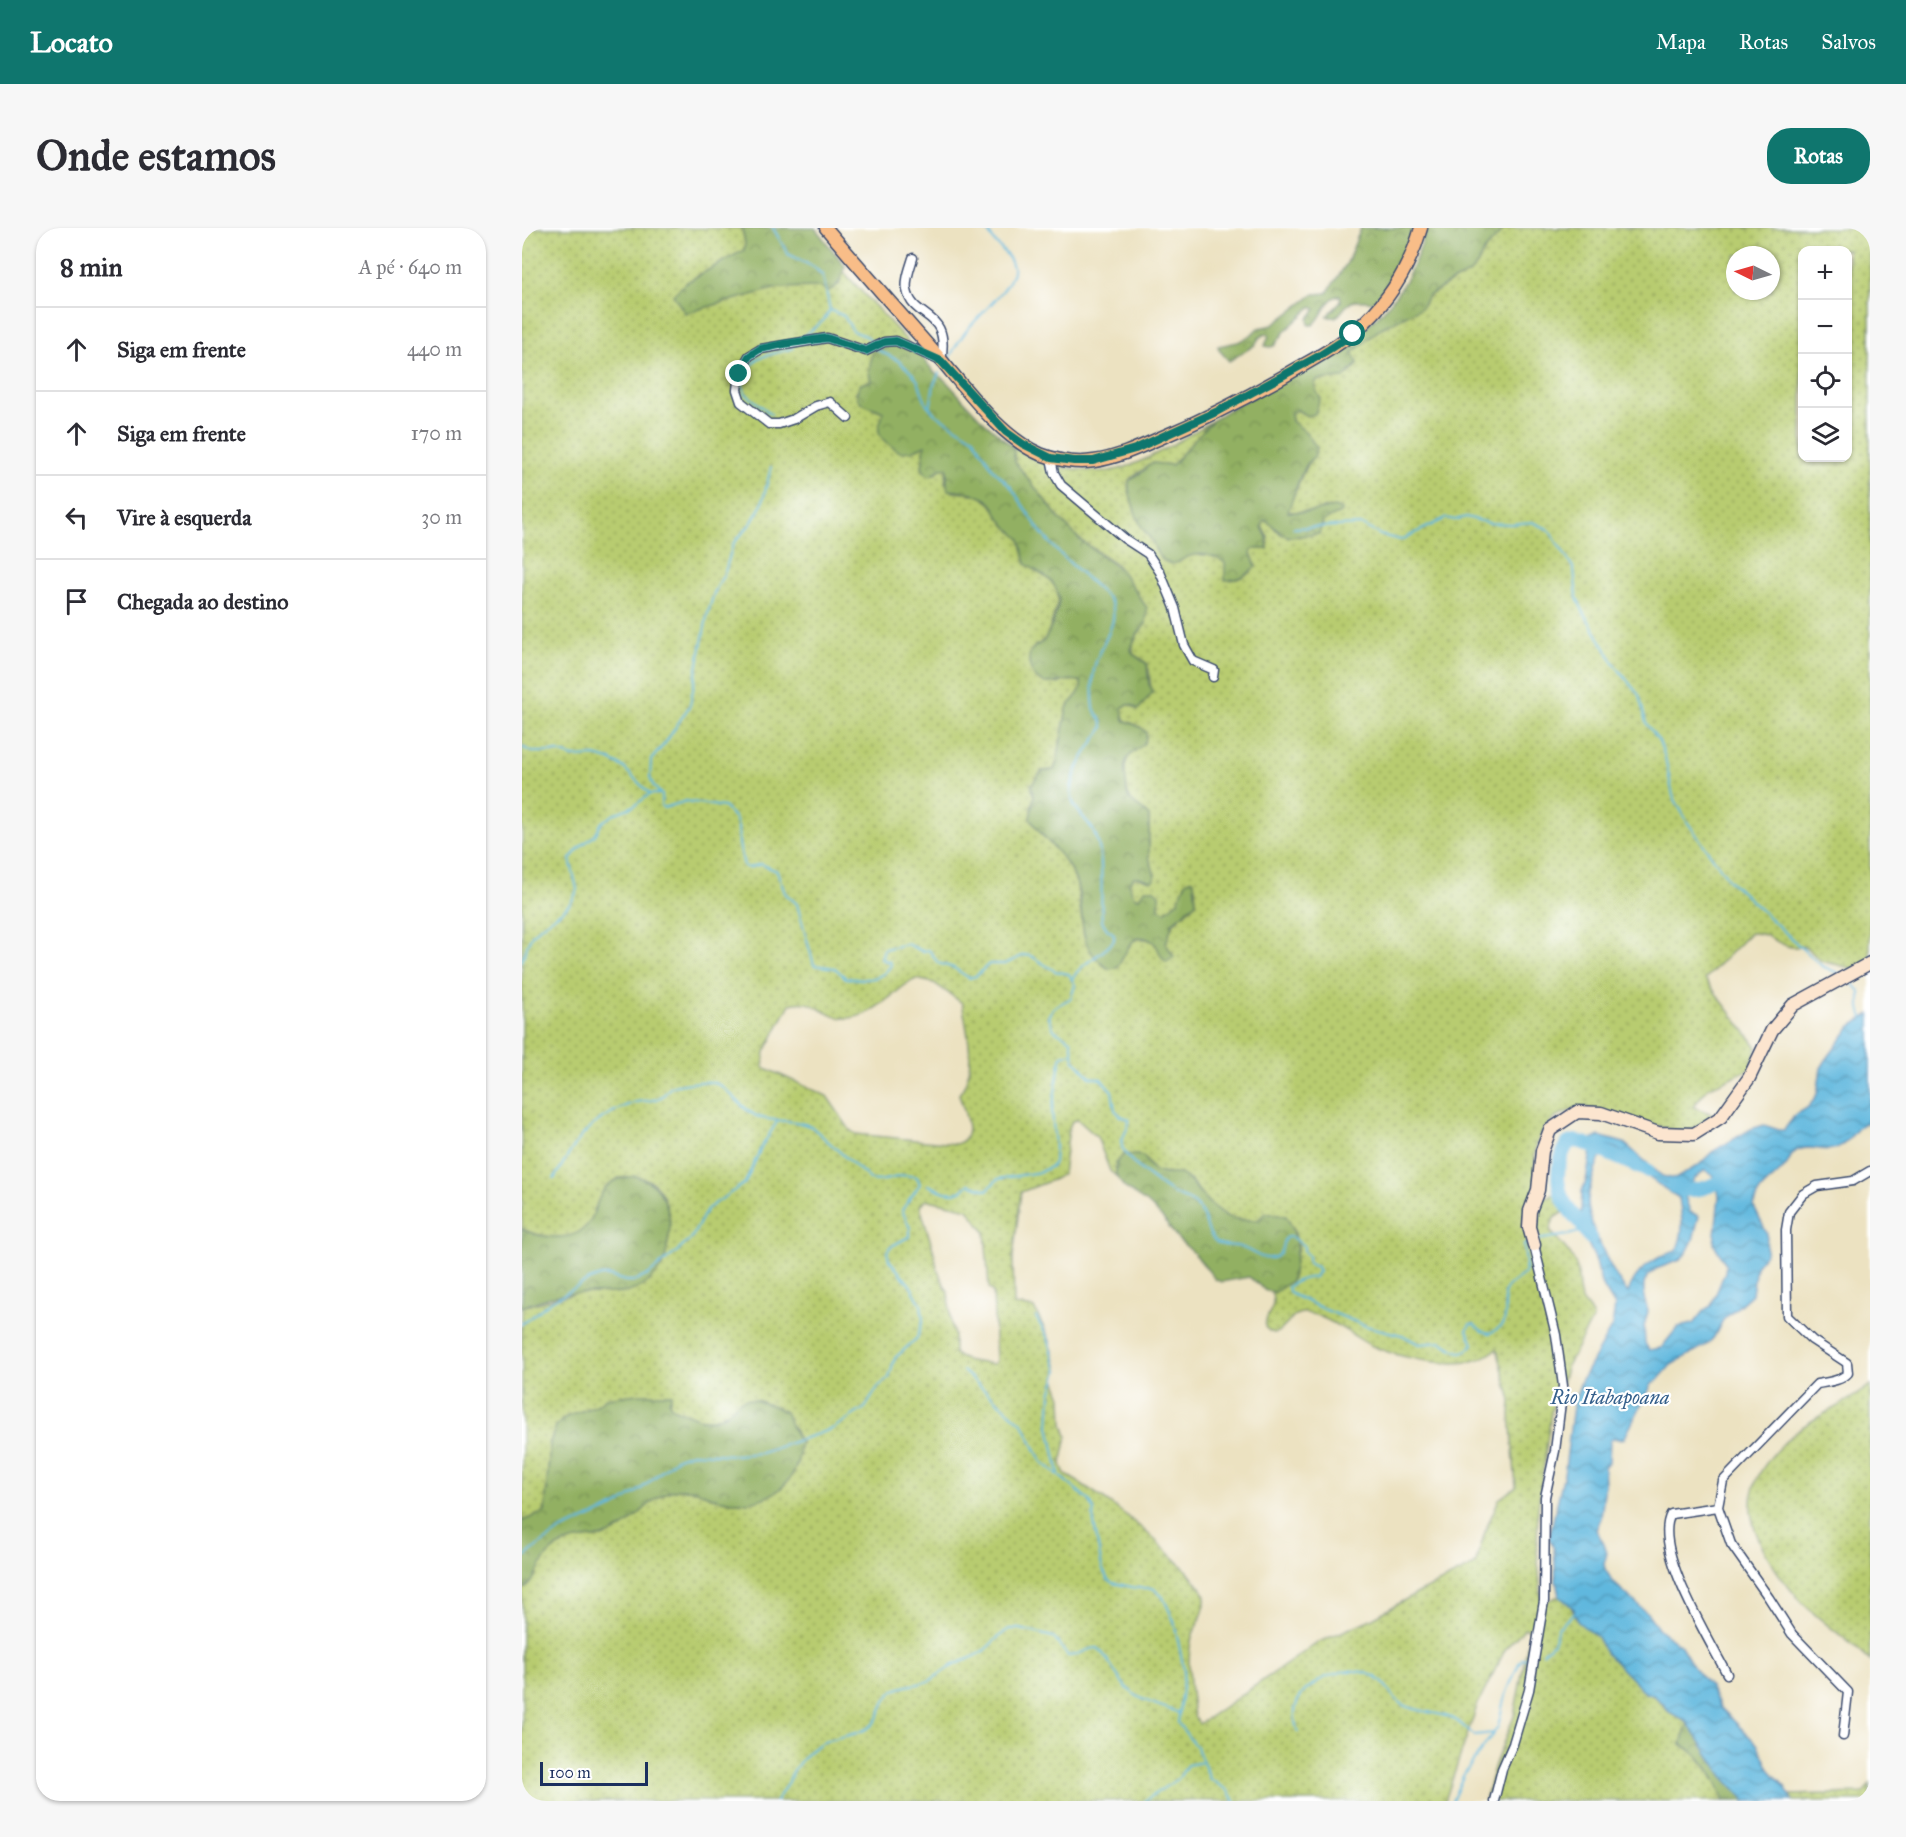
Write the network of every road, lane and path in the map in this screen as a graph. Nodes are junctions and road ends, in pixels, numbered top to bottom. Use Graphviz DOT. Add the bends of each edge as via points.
graph roads {
  1 [pos="826,228"];
  2 [pos="1421,228"];
  3 [pos="913,258"];
  4 [pos="941,361"];
  5 [pos="848,418"];
  6 [pos="1051,458"];
  7 [pos="1213,677"];
  8 [pos="1870,963"];
  9 [pos="1870,1172"];
  10 [pos="1532,1241"];
  11 [pos="1718,1507"];
  12 [pos="1727,1674"];
  13 [pos="1843,1736"];
  14 [pos="1494,1801"];
  1 -- 4 [label="main road"];
  2 -- 6 [label="main road" via="1399,281 1373,314 1342,342 1216,412 1135,449 1093,461"];
  3 -- 4 [label="street" via="907,290 912,302 938,324 944,348"];
  4 -- 5 [label="street" via="896,341 866,351 827,338 760,349 749,356 739,374 737,390 741,402 769,424 794,419 831,402"];
  4 -- 6 [label="main road" via="1006,432"];
  6 -- 7 [label="street" via="1061,485 1148,554 1175,608 1184,645 1193,661 1214,670"];
  8 -- 10 [label="street" via="1793,1005 1772,1030 1749,1078 1721,1117 1694,1134 1658,1133 1601,1113 1577,1112 1550,1130 1530,1211"];
  9 -- 11 [label="street" via="1853,1181 1817,1186 1803,1194 1789,1212 1786,1230 1787,1316 1812,1340 1847,1363 1848,1372 1844,1377 1817,1384 1723,1481"];
  10 -- 14 [label="street" via="1556,1335 1563,1386 1545,1497 1544,1601 1529,1690"];
  11 -- 12 [label="street" via="1671,1514 1666,1522 1666,1536 1677,1578"];
  11 -- 13 [label="street" via="1731,1544 1792,1635 1848,1692"];
}
